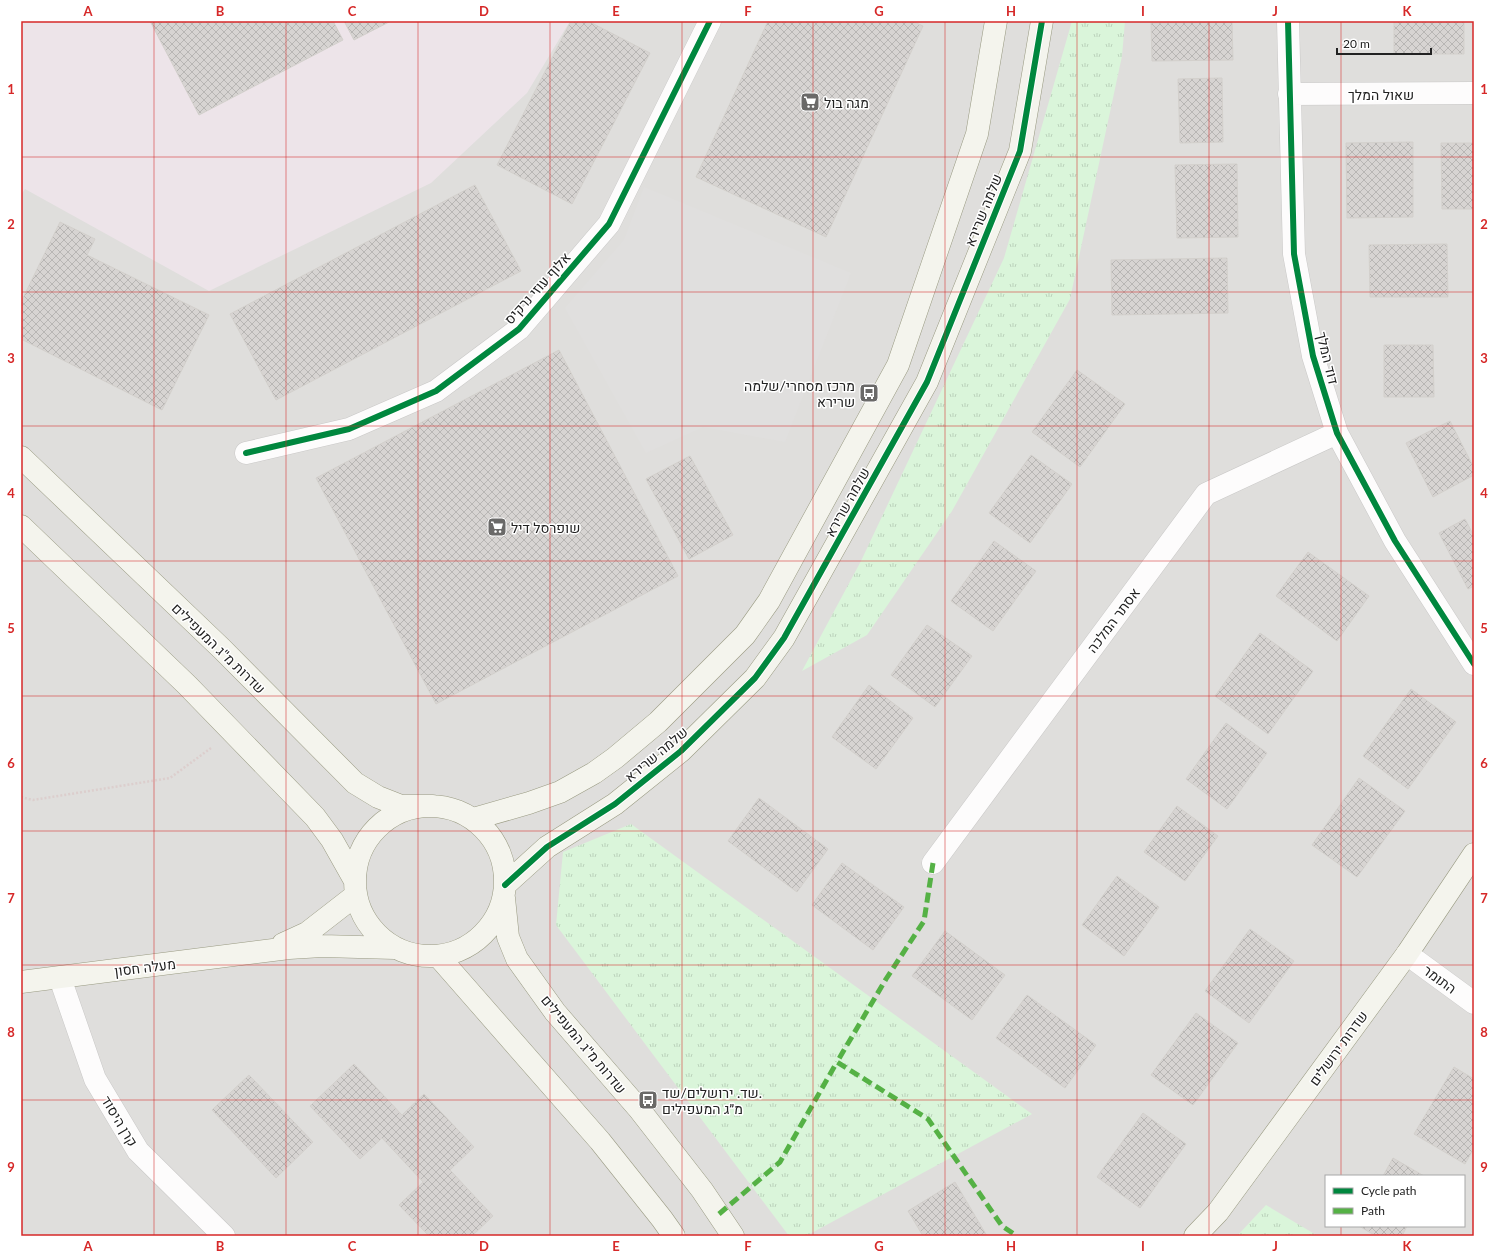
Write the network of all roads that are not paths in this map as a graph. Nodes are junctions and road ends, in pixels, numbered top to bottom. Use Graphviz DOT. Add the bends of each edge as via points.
graph roads {
  1 [pos="710,21"];
  2 [pos="996,21"];
  3 [pos="1042,21"];
  4 [pos="1288,21"];
  5 [pos="1474,93"];
  6 [pos="1288,94"];
  7 [pos="1337,432"];
  8 [pos="246,454"];
  9 [pos="21,457"];
  10 [pos="21,526"];
  11 [pos="1474,664"];
  12 [pos="433,806"];
  13 [pos="473,819"];
  14 [pos="1474,854"];
  15 [pos="933,863"];
  16 [pos="355,887"];
  17 [pos="504,891"];
  18 [pos="395,948"];
  19 [pos="269,950"];
  20 [pos="1407,954"];
  21 [pos="438,956"];
  22 [pos="60,978"];
  23 [pos="21,982"];
  24 [pos="1474,1003"];
  25 [pos="224,1236"];
  26 [pos="674,1236"];
  27 [pos="734,1236"];
  28 [pos="1195,1236"];
  1 -- 8 [label="street, אלוף עוזי נרקיס" via="609,224 519,329 436,391 349,428"];
  2 -- 13 [label="street, שלמה שרירא" via="977,134 898,366 769,601 745,635 658,722 615,758 560,792"];
  3 -- 17 [label="street, שלמה שרירא" via="1020,151 927,382 784,638 755,678 681,751 615,804 548,847"];
  4 -- 6 [label="street, דוד המלך"];
  5 -- 6 [label="street, שאול המלך"];
  6 -- 7 [label="street, דוד המלך" via="1294,254 1313,356"];
  7 -- 11 [label="street, דוד המלך" via="1395,541"];
  7 -- 15 [label="street, אסתר המלכה" via="1206,494"];
  9 -- 12 [label="street, שדרות מ\"ג המעפילים" via="222,649 355,783 378,797 402,806"];
  10 -- 16 [label="street" via="188,685 315,817 332,840"];
  12 -- 13 [label="street, שדרות מ\"ג המעפילים" via="453,810"];
  12 -- 16 [label="street" via="409,808 388,819 370,835 359,856"];
  13 -- 17 [label="street, שדרות מ\"ג המעפילים" via="487,832 497,848 504,866"];
  14 -- 20 [label="street, שדרות ירושלים"];
  16 -- 18 [label="street" via="363,916 376,935"];
  16 -- 19 [label="street, מעלה חסון" via="307,933"];
  17 -- 21 [label="street" via="497,915 487,930 473,943 457,952"];
  17 -- 27 [label="street, שדרות מ\"ג המעפילים" via="508,937 517,959 555,1012 639,1109 688,1171"];
  18 -- 19 [label="street, מעלה חסון" via="322,946"];
  18 -- 21 [label="street" via="416,956"];
  19 -- 22 [label="street, מעלה חסון"];
  20 -- 24 [label="street, התומר"];
  20 -- 28 [label="street, שדרות ירושלים" via="1218,1212"];
  21 -- 26 [label="street" via="600,1141"];
  22 -- 23 [label="street, מעלה חסון"];
  22 -- 25 [label="street, קרן היסוד" via="95,1079 138,1151"];
}
